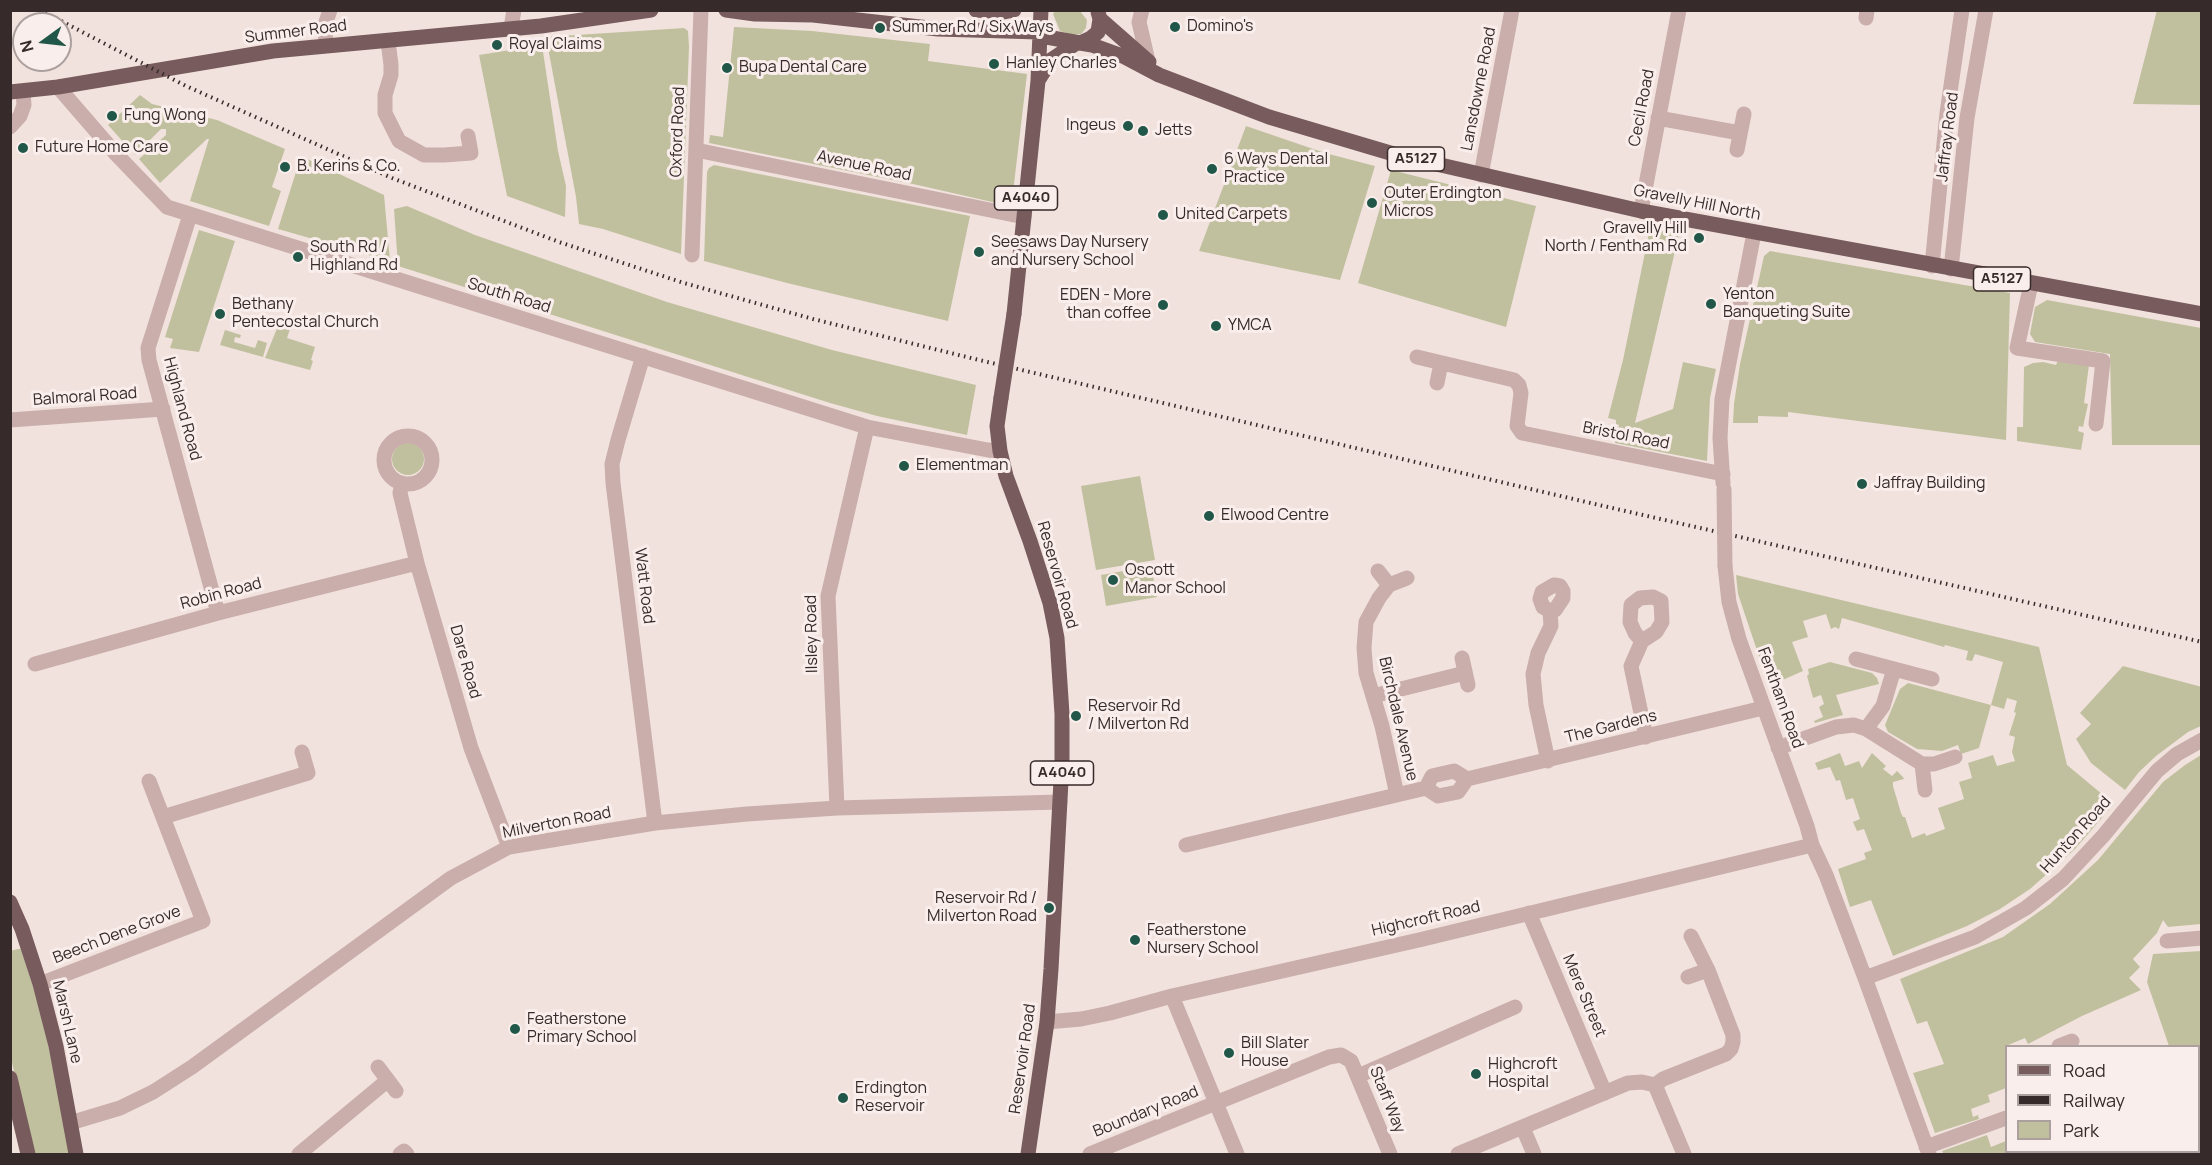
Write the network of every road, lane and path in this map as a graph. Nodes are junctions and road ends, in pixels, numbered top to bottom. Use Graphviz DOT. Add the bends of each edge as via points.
graph roads {
  1 [pos="330,10"];
  2 [pos="514,10"];
  3 [pos="651,10"];
  4 [pos="701,10"];
  5 [pos="726,10"];
  6 [pos="976,10"];
  7 [pos="1014,10"];
  8 [pos="1041,10"];
  9 [pos="1142,10"];
  10 [pos="1512,10"];
  11 [pos="1679,10"];
  12 [pos="1962,10"];
  13 [pos="1986,10"];
  14 [pos="809,13"];
  15 [pos="1098,13"];
  16 [pos="511,28"];
  17 [pos="1040,34"];
  18 [pos="388,41"];
  19 [pos="1078,43"];
  20 [pos="326,45"];
  21 [pos="1148,62"];
  22 [pos="1038,81"];
  23 [pos="58,87"];
  24 [pos="1195,89"];
  25 [pos="17,92"];
  26 [pos="1744,114"];
  27 [pos="1658,118"];
  28 [pos="10,127"];
  29 [pos="1740,133"];
  30 [pos="468,136"];
  31 [pos="696,150"];
  32 [pos="1737,150"];
  33 [pos="1481,175"];
  34 [pos="1641,211"];
  35 [pos="190,215"];
  36 [pos="1024,217"];
  37 [pos="1754,233"];
  38 [pos="692,255"];
  39 [pos="1932,266"];
  40 [pos="1952,269"];
  41 [pos="2031,284"];
  42 [pos="2202,314"];
  43 [pos="643,356"];
  44 [pos="1417,357"];
  45 [pos="1442,363"];
  46 [pos="1437,383"];
  47 [pos="163,409"];
  48 [pos="10,420"];
  49 [pos="2096,424"];
  50 [pos="867,427"];
  51 [pos="1000,451"];
  52 [pos="1723,482"];
  53 [pos="402,483"];
  54 [pos="417,563"];
  55 [pos="1378,572"];
  56 [pos="1407,578"];
  57 [pos="1389,585"];
  58 [pos="1550,611"];
  59 [pos="218,613"];
  60 [pos="1642,641"];
  61 [pos="1856,659"];
  62 [pos="35,664"];
  63 [pos="1894,669"];
  64 [pos="1465,672"];
  65 [pos="1932,679"];
  66 [pos="1373,696"];
  67 [pos="1763,708"];
  68 [pos="1866,729"];
  69 [pos="1646,737"];
  70 [pos="2202,740"];
  71 [pos="1778,748"];
  72 [pos="302,752"];
  73 [pos="1955,758"];
  74 [pos="1548,761"];
  75 [pos="1922,764"];
  76 [pos="149,781"];
  77 [pos="1925,790"];
  78 [pos="1397,795"];
  79 [pos="1060,802"];
  80 [pos="837,808"];
  81 [pos="163,817"];
  82 [pos="655,823"];
  83 [pos="1186,845"];
  84 [pos="1812,845"];
  85 [pos="509,847"];
  86 [pos="10,902"];
  87 [pos="1529,913"];
  88 [pos="1691,936"];
  89 [pos="2202,938"];
  90 [pos="2167,941"];
  91 [pos="1708,970"];
  92 [pos="1688,977"];
  93 [pos="1865,978"];
  94 [pos="40,984"];
  95 [pos="1172,996"];
  96 [pos="1515,1007"];
  97 [pos="1047,1022"];
  98 [pos="378,1066"];
  99 [pos="1358,1076"];
  100 [pos="10,1078"];
  101 [pos="1655,1085"];
  102 [pos="1605,1093"];
  103 [pos="1216,1104"];
  104 [pos="2005,1119"];
  105 [pos="70,1123"];
  106 [pos="1523,1128"];
  107 [pos="1927,1150"];
  108 [pos="1464,1153"];
  109 [pos="28,1155"];
  110 [pos="76,1155"];
  111 [pos="299,1155"];
  112 [pos="400,1155"];
  113 [pos="407,1155"];
  114 [pos="1028,1155"];
  115 [pos="1090,1155"];
  116 [pos="1237,1155"];
  117 [pos="1389,1155"];
  118 [pos="1534,1155"];
  119 [pos="1684,1155"];
  1 -- 20 [label="street" via="325,25"];
  2 -- 16 [label="street"];
  3 -- 16 [label="main road, Summer Road"];
  4 -- 31 [label="street, Oxford Road"];
  5 -- 14 [label="main road"];
  6 -- 7 [label="main road"];
  8 -- 17 [label="main road, Reservoir Road"];
  9 -- 21 [label="street" via="1139,22"];
  10 -- 33 [label="street, Lansdowne Road"];
  11 -- 27 [label="street, Cecil Road"];
  12 -- 39 [label="street, Jaffray Road"];
  13 -- 40 [label="street, Jaffray Road" via="1967,118"];
  14 -- 17 [label="main road" via="938,29"];
  15 -- 19 [label="main road" via="1098,32"];
  15 -- 21 [label="main road, Gravelly Hill North / A5127"];
  16 -- 18 [label="main road, Summer Road"];
  17 -- 19 [label="main road, Gravelly Hill North"];
  17 -- 22 [label="main road, Reservoir Road / A4040"];
  18 -- 20 [label="main road, Summer Road"];
  18 -- 30 [label="street" via="392,65 385,113 399,141 424,155 471,153"];
  19 -- 22 [label="main road" via="1051,60"];
  19 -- 24 [label="main road, Gravelly Hill North / A5127" via="1125,57"];
  20 -- 23 [label="main road, Summer Road"];
  21 -- 24 [label="main road, Gravelly Hill North / A5127"];
  22 -- 36 [label="main road, Reservoir Road / A4040"];
  23 -- 25 [label="main road, Summer Road"];
  23 -- 35 [label="street, South Road" via="160,201"];
  24 -- 33 [label="main road, Gravelly Hill North / A5127" via="1364,146"];
  25 -- 28 [label="street, Summer Road" via="24,105"];
  26 -- 29 [label="street"];
  27 -- 29 [label="street"];
  27 -- 34 [label="street, Cecil Road"];
  29 -- 32 [label="street"];
  31 -- 36 [label="street, Avenue Road"];
  31 -- 38 [label="street, Oxford Road"];
  33 -- 34 [label="main road, Gravelly Hill North / A5127"];
  34 -- 37 [label="main road, Gravelly Hill North / A5127"];
  35 -- 43 [label="street, South Road"];
  35 -- 47 [label="street, Highland Road" via="148,348"];
  36 -- 51 [label="main road, Reservoir Road / A4040, bridge" via="997,426"];
  37 -- 39 [label="main road, Gravelly Hill North / A5127"];
  37 -- 52 [label="street, Fentham Road" via="1722,399"];
  39 -- 40 [label="main road, Gravelly Hill North / A5127"];
  40 -- 41 [label="main road, Gravelly Hill North / A5127"];
  41 -- 42 [label="main road, Gravelly Hill North / A5127"];
  41 -- 49 [label="street" via="2017,348 2103,362"];
  43 -- 50 [label="street, South Road"];
  43 -- 82 [label="street, Watt Road" via="612,464"];
  44 -- 45 [label="street"];
  45 -- 46 [label="street"];
  45 -- 52 [label="street, Bristol Road" via="1514,380 1521,393 1517,426 1522,433"];
  47 -- 48 [label="street, Balmoral Road"];
  47 -- 59 [label="street, Highland Road"];
  50 -- 51 [label="street, South Road"];
  50 -- 80 [label="street, Ilsley Road" via="828,596"];
  51 -- 79 [label="main road, Reservoir Road / A4040" via="1058,638 1062,714"];
  52 -- 67 [label="street, Fentham Road, bridge" via="1729,602"];
  53 -- 54 [label="street, Dare Road" via="400,494"];
  54 -- 59 [label="street, Robin Road"];
  54 -- 85 [label="street, Dare Road" via="471,748"];
  55 -- 57 [label="street"];
  56 -- 57 [label="street"];
  57 -- 66 [label="street, Birchdale Avenue" via="1366,622 1366,674"];
  58 -- 74 [label="street" via="1551,626 1533,674"];
  59 -- 62 [label="street, Robin Road"];
  60 -- 69 [label="street" via="1631,666"];
  61 -- 63 [label="street"];
  63 -- 65 [label="street"];
  63 -- 68 [label="street" via="1883,706"];
  64 -- 66 [label="street"];
  66 -- 78 [label="street, Birchdale Avenue"];
  67 -- 69 [label="street, The Gardens"];
  67 -- 71 [label="street, Fentham Road"];
  68 -- 71 [label="street" via="1836,726"];
  68 -- 75 [label="street"];
  69 -- 74 [label="street, The Gardens"];
  70 -- 93 [label="street, Hunton Road" via="2176,754 2157,771 2063,879 2026,908 1975,937"];
  71 -- 84 [label="street, Fentham Road"];
  72 -- 81 [label="street" via="308,773"];
  73 -- 75 [label="street"];
  74 -- 78 [label="street, The Gardens" via="1467,779 1454,771 1432,776 1426,788"];
  75 -- 77 [label="street"];
  76 -- 81 [label="street, Beech Dene Grove"];
  78 -- 83 [label="street, The Gardens"];
  79 -- 80 [label="street, Milverton Road"];
  79 -- 97 [label="main road, Reservoir Road / A4040"];
  80 -- 82 [label="street, Milverton Road"];
  81 -- 94 [label="street, Beech Dene Grove" via="203,921"];
  82 -- 85 [label="street, Milverton Road"];
  84 -- 87 [label="street, Highcroft Road"];
  84 -- 93 [label="street, Fentham Road"];
  85 -- 105 [label="street, Milverton Road" via="451,878 153,1092 120,1108"];
  86 -- 94 [label="main road, Marsh Lane"];
  87 -- 95 [label="street, Highcroft Road"];
  87 -- 102 [label="street, Mere Street"];
  88 -- 91 [label="street"];
  89 -- 90 [label="street"];
  91 -- 92 [label="street"];
  91 -- 101 [label="street" via="1733,1035 1731,1049"];
  93 -- 107 [label="street, Fentham Road"];
  94 -- 105 [label="main road, Marsh Lane"];
  95 -- 97 [label="street, Highcroft Road" via="1082,1019"];
  95 -- 103 [label="street"];
  96 -- 99 [label="street"];
  97 -- 114 [label="main road, Reservoir Road / A4040"];
  98 -- 111 [label="street" via="392,1085"];
  99 -- 103 [label="street, Staff Way" via="1351,1061 1341,1055 1329,1057"];
  99 -- 117 [label="street, Staff Way"];
  100 -- 109 [label="main road"];
  101 -- 102 [label="street" via="1628,1083"];
  101 -- 119 [label="street"];
  102 -- 106 [label="street"];
  103 -- 115 [label="street, Boundary Road"];
  103 -- 116 [label="street"];
  104 -- 107 [label="street"];
  105 -- 110 [label="main road, Marsh Lane"];
  106 -- 108 [label="street"];
  106 -- 118 [label="street"];
  112 -- 113 [label="street" via="404,1151"];
}
